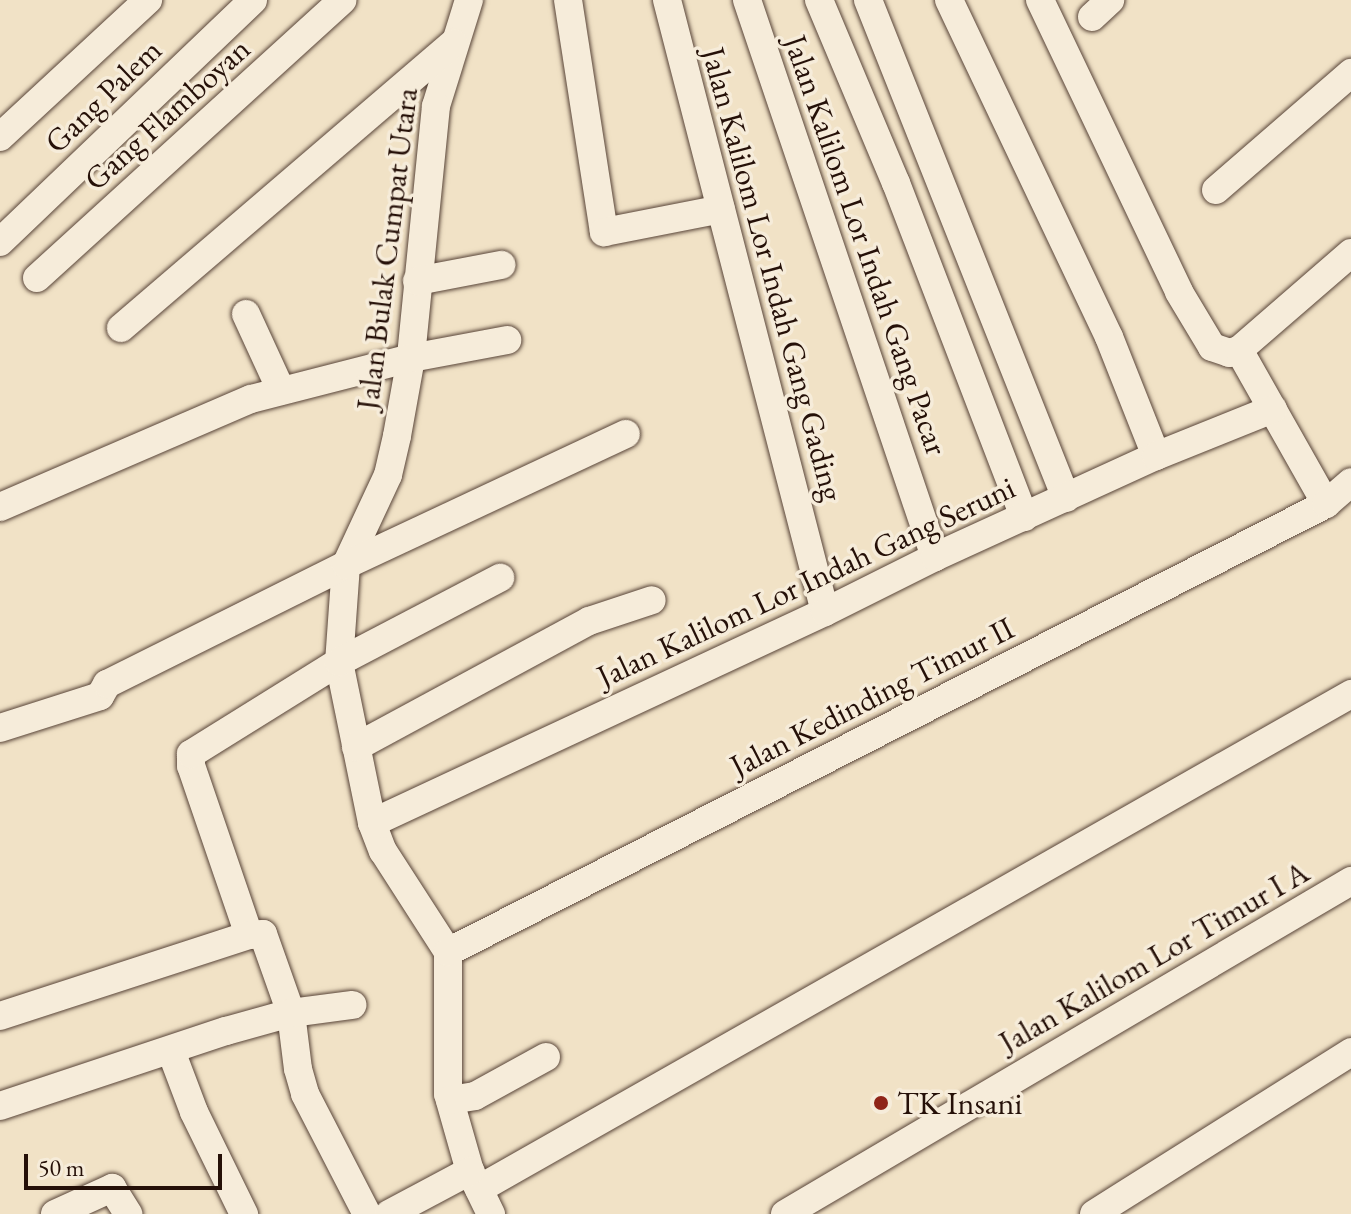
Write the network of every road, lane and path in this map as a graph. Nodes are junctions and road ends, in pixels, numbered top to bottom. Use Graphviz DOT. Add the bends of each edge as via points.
graph roads {
  1 [pos="148,0"];
  2 [pos="253,0"];
  3 [pos="342,0"];
  4 [pos="469,0"];
  5 [pos="568,0"];
  6 [pos="667,0"];
  7 [pos="747,0"];
  8 [pos="819,0"];
  9 [pos="868,0"];
  10 [pos="949,0"];
  11 [pos="1040,0"];
  12 [pos="453,43"];
  13 [pos="1351,73"];
  14 [pos="0,137"];
  15 [pos="1216,190"];
  16 [pos="721,209"];
  17 [pos="0,242"];
  18 [pos="1351,253"];
  19 [pos="501,265"];
  20 [pos="37,278"];
  21 [pos="417,281"];
  22 [pos="246,314"];
  23 [pos="121,328"];
  24 [pos="507,340"];
  25 [pos="1239,350"];
  26 [pos="411,358"];
  27 [pos="281,390"];
  28 [pos="1273,409"];
  29 [pos="626,434"];
  30 [pos="1156,456"];
  31 [pos="1351,482"];
  32 [pos="1066,498"];
  33 [pos="1326,504"];
  34 [pos="0,507"];
  35 [pos="1024,517"];
  36 [pos="935,557"];
  37 [pos="346,565"];
  38 [pos="500,578"];
  39 [pos="652,600"];
  40 [pos="825,612"];
  41 [pos="339,662"];
  42 [pos="1351,694"];
  43 [pos="0,728"];
  44 [pos="356,747"];
  45 [pos="372,823"];
  46 [pos="1351,881"];
  47 [pos="249,935"];
  48 [pos="448,952"];
  49 [pos="352,1005"];
  50 [pos="291,1013"];
  51 [pos="0,1016"];
  52 [pos="171,1051"];
  53 [pos="1351,1052"];
  54 [pos="546,1057"];
  55 [pos="450,1100"];
  56 [pos="0,1106"];
  57 [pos="480,1191"];
  58 [pos="55,1214"];
  59 [pos="128,1214"];
  60 [pos="244,1214"];
  61 [pos="367,1214"];
  62 [pos="389,1214"];
  63 [pos="785,1214"];
  64 [pos="1094,1214"];
  1 -- 14 [label="street"];
  2 -- 17 [label="street, Gang Palem"];
  3 -- 20 [label="street, Gang Flamboyan"];
  4 -- 12 [label="street, Jalan Bulak Cumpat Utara"];
  5 -- 16 [label="street" via="604,232"];
  6 -- 16 [label="street, Jalan Kalilom Lor Indah Gang Gading"];
  7 -- 36 [label="street, Jalan Kalilom Lor Indah Gang Pacar"];
  8 -- 35 [label="street"];
  9 -- 32 [label="street"];
  10 -- 30 [label="street" via="1109,337"];
  11 -- 25 [label="street" via="1179,292 1212,347 1229,353"];
  12 -- 21 [label="street, Jalan Bulak Cumpat Utara" via="436,106"];
  12 -- 23 [label="street"];
  13 -- 15 [label="street"];
  16 -- 40 [label="street, Jalan Kalilom Lor Indah Gang Gading"];
  18 -- 25 [label="street"];
  19 -- 21 [label="street"];
  21 -- 26 [label="street, Jalan Bulak Cumpat Utara"];
  22 -- 27 [label="street"];
  24 -- 26 [label="street"];
  25 -- 28 [label="street"];
  26 -- 27 [label="street"];
  26 -- 37 [label="street, Jalan Bulak Cumpat Utara" via="388,475"];
  27 -- 34 [label="street"];
  28 -- 30 [label="street, Jalan Kalilom Lor Indah Gang Seruni"];
  28 -- 33 [label="street"];
  29 -- 37 [label="street"];
  30 -- 32 [label="street, Jalan Kalilom Lor Indah Gang Seruni"];
  31 -- 33 [label="street, Jalan Kedinding Timur II"];
  32 -- 35 [label="street, Jalan Kalilom Lor Indah Gang Seruni"];
  33 -- 48 [label="street, Jalan Kedinding Timur II"];
  35 -- 36 [label="street, Jalan Kalilom Lor Indah Gang Seruni"];
  36 -- 40 [label="street, Jalan Kalilom Lor Indah Gang Seruni"];
  37 -- 41 [label="street"];
  37 -- 43 [label="street" via="104,690"];
  38 -- 41 [label="street"];
  39 -- 44 [label="street" via="589,621"];
  40 -- 45 [label="street, Jalan Kalilom Lor Indah Gang Seruni"];
  41 -- 44 [label="street"];
  41 -- 47 [label="street" via="191,754"];
  42 -- 57 [label="street"];
  44 -- 45 [label="street"];
  45 -- 48 [label="street" via="383,851"];
  46 -- 63 [label="street, Jalan Kalilom Lor Timur I A"];
  47 -- 50 [label="street" via="266,938"];
  47 -- 51 [label="street"];
  48 -- 55 [label="street"];
  49 -- 50 [label="street"];
  50 -- 52 [label="street"];
  50 -- 61 [label="street" via="305,1094"];
  52 -- 56 [label="street"];
  52 -- 60 [label="street"];
  53 -- 64 [label="street"];
  54 -- 55 [label="street" via="475,1096"];
  55 -- 57 [label="street"];
  57 -- 62 [label="street"];
  58 -- 59 [label="street" via="112,1188"];
}
